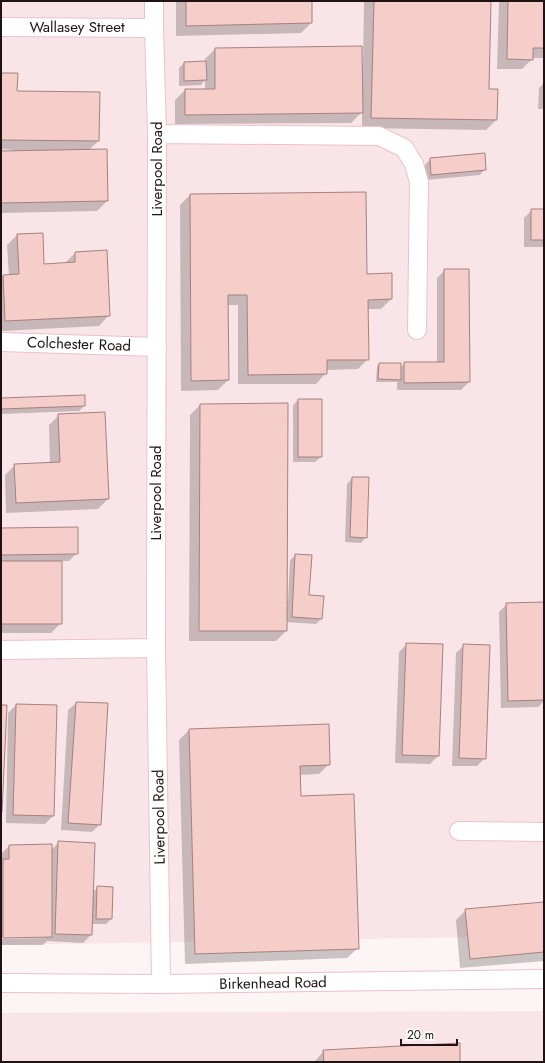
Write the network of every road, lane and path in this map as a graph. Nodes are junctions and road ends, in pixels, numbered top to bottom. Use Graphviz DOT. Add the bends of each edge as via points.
graph roads {
  1 [pos="154,1"];
  2 [pos="1,27"];
  3 [pos="154,28"];
  4 [pos="157,134"];
  5 [pos="417,330"];
  6 [pos="1,342"];
  7 [pos="157,347"];
  8 [pos="156,648"];
  9 [pos="1,650"];
  10 [pos="459,831"];
  11 [pos="544,832"];
  12 [pos="544,979"];
  13 [pos="1,983"];
  14 [pos="161,984"];
  1 -- 3 [label="street, Liverpool Road"];
  2 -- 3 [label="street, Wallasey Street"];
  3 -- 4 [label="street, Liverpool Road"];
  4 -- 5 [label="street" via="379,136 404,148 414,164 419,182"];
  4 -- 7 [label="street, Liverpool Road"];
  6 -- 7 [label="street, Colchester Road"];
  7 -- 8 [label="street, Liverpool Road"];
  8 -- 9 [label="street"];
  8 -- 14 [label="street, Liverpool Road"];
  10 -- 11 [label="street"];
  12 -- 14 [label="street, Birkenhead Road"];
  13 -- 14 [label="street, Birkenhead Road"];
}
